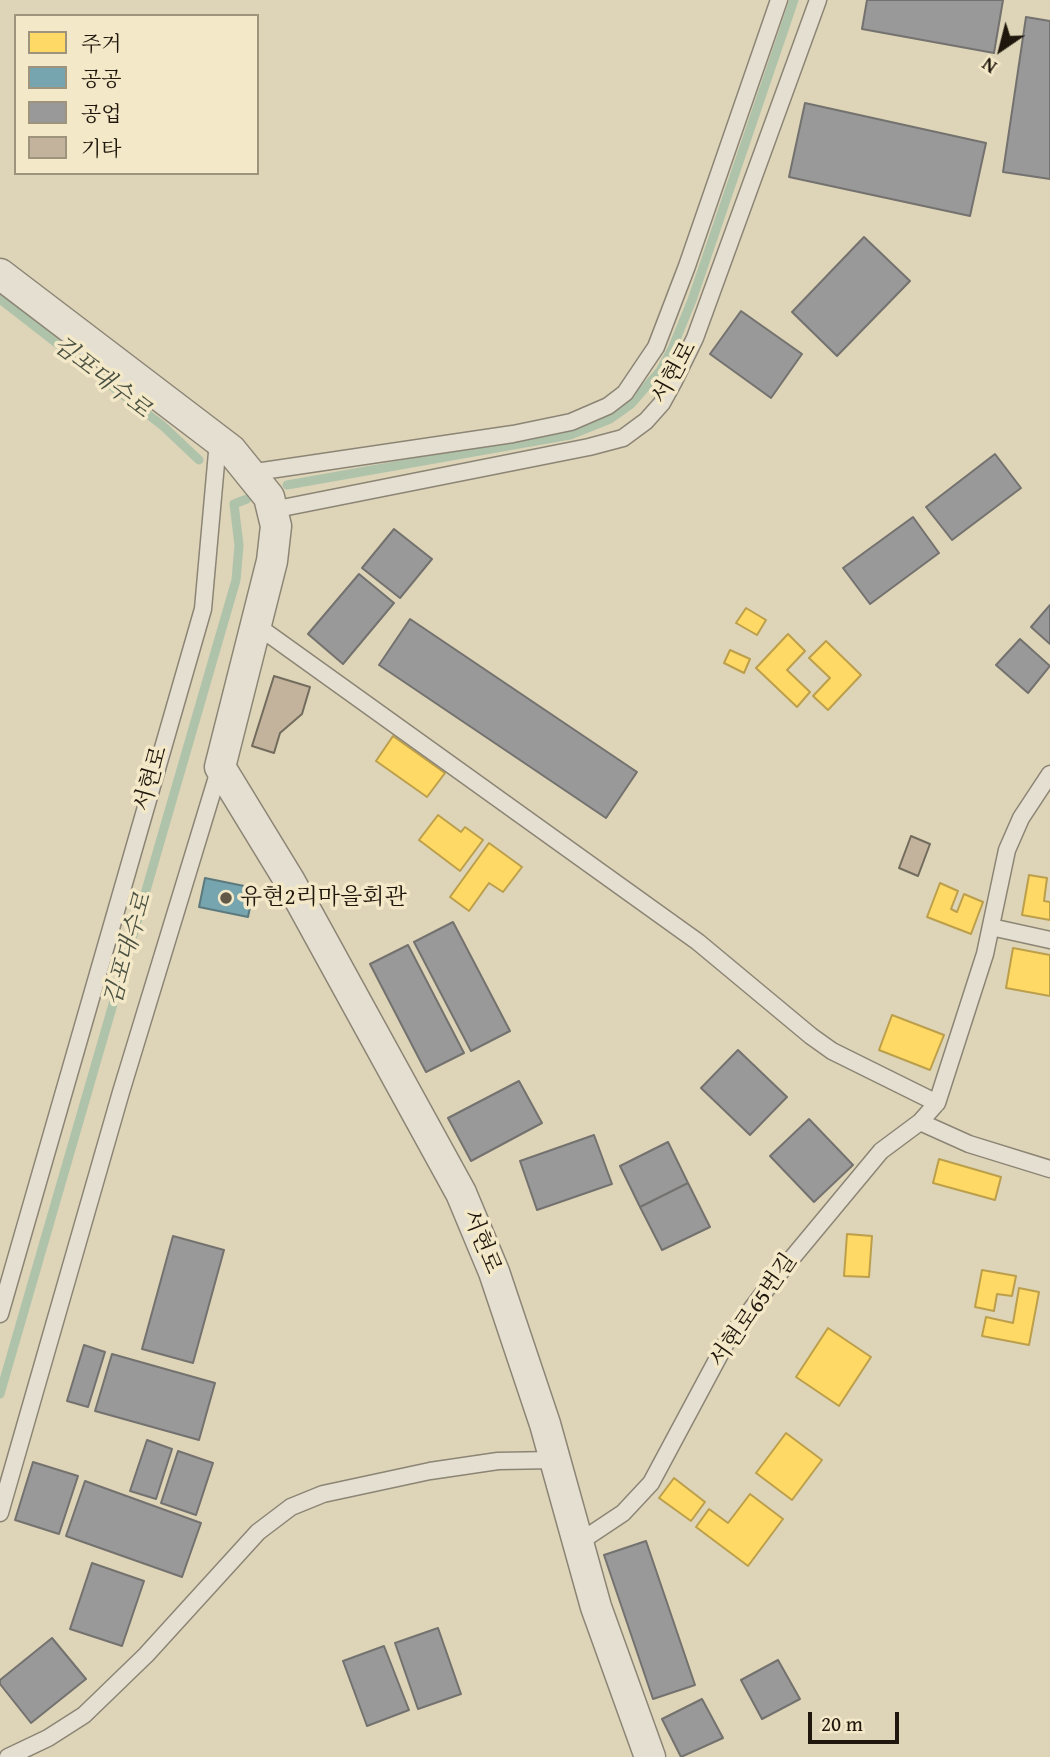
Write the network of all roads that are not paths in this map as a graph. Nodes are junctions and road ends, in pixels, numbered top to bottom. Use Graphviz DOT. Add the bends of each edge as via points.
graph roads {
  1 [pos="779,0"];
  2 [pos="818,0"];
  3 [pos="0,274"];
  4 [pos="218,441"];
  5 [pos="249,473"];
  6 [pos="272,510"];
  7 [pos="256,625"];
  8 [pos="220,766"];
  9 [pos="1050,774"];
  10 [pos="991,927"];
  11 [pos="1050,940"];
  12 [pos="937,1103"];
  13 [pos="920,1122"];
  14 [pos="1050,1169"];
  15 [pos="0,1256"];
  16 [pos="15,1265"];
  17 [pos="0,1314"];
  18 [pos="554,1460"];
  19 [pos="0,1513"];
  20 [pos="578,1543"];
  21 [pos="8,1757"];
  22 [pos="650,1757"];
  1 -- 5 [label="lane" via="656,347 625,393 571,422"];
  2 -- 6 [label="lane, 서현로" via="695,338 662,403 646,421 623,438 589,447"];
  3 -- 4 [label="street"];
  4 -- 5 [label="street"];
  4 -- 16 [label="lane, 서현로" via="203,609"];
  5 -- 6 [label="street" via="269,497"];
  6 -- 7 [label="street" via="276,526 272,561"];
  7 -- 8 [label="street"];
  7 -- 12 [label="lane" via="688,934 832,1051"];
  8 -- 18 [label="street, 서현로" via="289,880 461,1193 494,1272"];
  8 -- 19 [label="lane"];
  9 -- 10 [label="lane, 서현로65번길" via="1021,818 1007,850"];
  10 -- 11 [label="lane"];
  10 -- 12 [label="lane, 서현로65번길"];
  12 -- 13 [label="lane, 서현로65번길"];
  13 -- 14 [label="lane" via="970,1144"];
  13 -- 20 [label="lane, 서현로65번길" via="881,1151 759,1298 726,1343 651,1483 623,1513"];
  15 -- 16 [label="lane"];
  16 -- 17 [label="lane, 서현로"];
  18 -- 20 [label="street, 서현로"];
  18 -- 21 [label="lane" via="498,1461 430,1471 323,1494 291,1507 258,1532 84,1715"];
  20 -- 22 [label="street, 서현로"];
}
